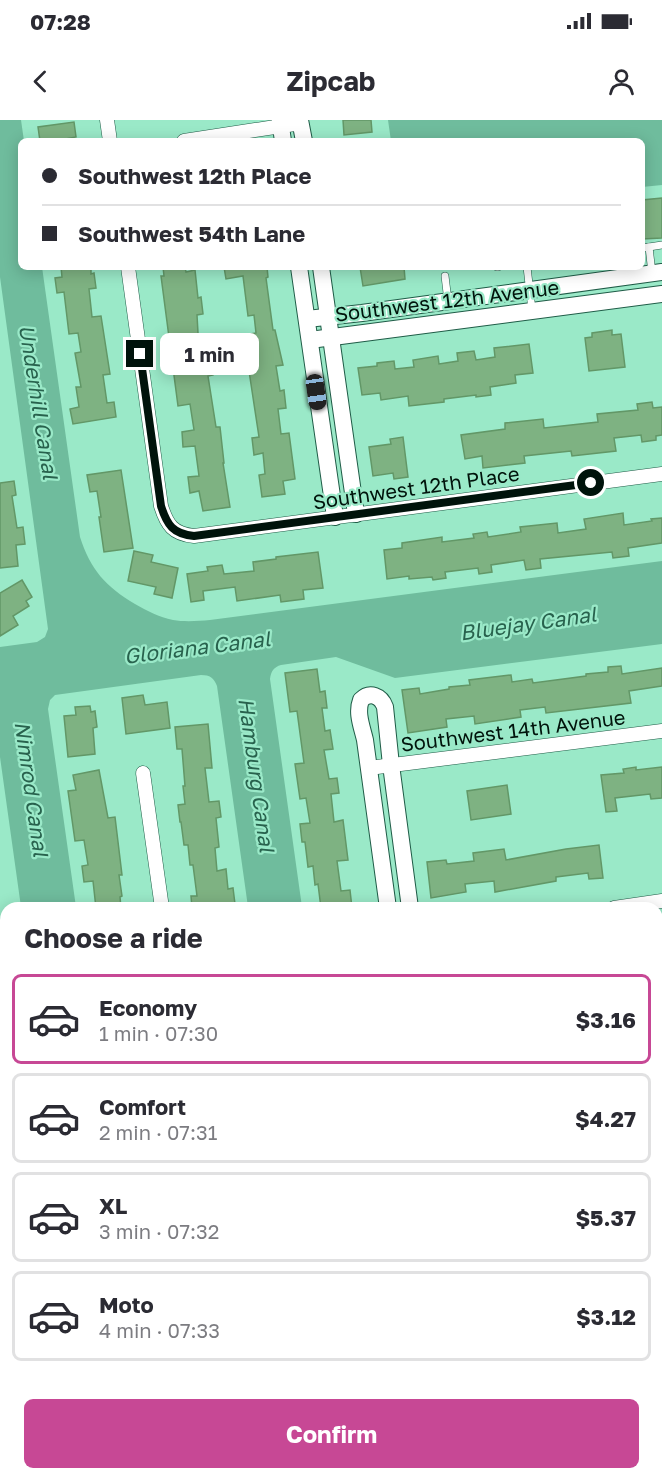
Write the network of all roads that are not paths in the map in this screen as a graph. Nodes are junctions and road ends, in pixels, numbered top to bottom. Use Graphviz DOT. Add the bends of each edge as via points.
graph roads {
  1 [pos="107,120"];
  2 [pos="301,122"];
  3 [pos="282,129"];
  4 [pos="110,138"];
  5 [pos="208,138"];
  6 [pos="304,138"];
  7 [pos="662,245"];
  8 [pos="645,247"];
  9 [pos="128,270"];
  10 [pos="299,270"];
  11 [pos="321,270"];
  12 [pos="527,270"];
  13 [pos="657,272"];
  14 [pos="445,276"];
  15 [pos="530,290"];
  16 [pos="662,294"];
  17 [pos="448,301"];
  18 [pos="532,310"];
  19 [pos="328,316"];
  20 [pos="307,319"];
  21 [pos="331,337"];
  22 [pos="310,340"];
  23 [pos="662,474"];
  24 [pos="356,514"];
  25 [pos="335,517"];
  26 [pos="662,731"];
  27 [pos="391,765"];
  28 [pos="369,768"];
  29 [pos="143,772"];
  30 [pos="161,902"];
  31 [pos="387,902"];
  32 [pos="409,902"];
  1 -- 4 [label="street"];
  2 -- 3 [label="street"];
  2 -- 6 [label="street"];
  3 -- 5 [label="street"];
  7 -- 8 [label="lane"];
  8 -- 13 [label="lane"];
  9 -- 25 [label="street, Southwest 12th Place" via="161,506 168,524 175,531 194,536"];
  10 -- 20 [label="street"];
  11 -- 19 [label="street"];
  12 -- 15 [label="lane"];
  13 -- 15 [label="street, Southwest 12th Avenue"];
  14 -- 17 [label="lane"];
  15 -- 17 [label="street, Southwest 12th Avenue"];
  15 -- 18 [label="lane"];
  16 -- 18 [label="street, Southwest 12th Avenue"];
  17 -- 19 [label="street, Southwest 12th Avenue"];
  18 -- 21 [label="street, Southwest 12th Avenue"];
  19 -- 20 [label="street, Southwest 12th Avenue"];
  19 -- 21 [label="street"];
  20 -- 22 [label="street"];
  21 -- 22 [label="street, Southwest 12th Avenue"];
  21 -- 24 [label="street"];
  22 -- 25 [label="street"];
  23 -- 24 [label="street, Southwest 12th Place"];
  24 -- 25 [label="street, Southwest 12th Place"];
  26 -- 27 [label="street, Southwest 14th Avenue"];
  27 -- 28 [label="street, Southwest 14th Avenue"];
  27 -- 28 [label="street" via="385,707 382,700 368,695 358,706"];
  27 -- 32 [label="street"];
  28 -- 31 [label="street"];
  29 -- 30 [label="street"];
}
